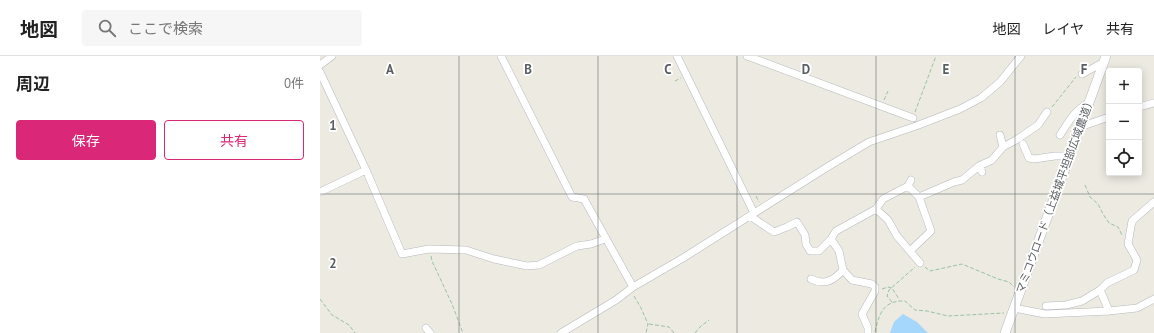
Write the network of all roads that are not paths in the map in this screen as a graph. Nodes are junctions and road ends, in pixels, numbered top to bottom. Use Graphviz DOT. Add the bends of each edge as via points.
graph roads {
  1 [pos="332,56"];
  2 [pos="501,56"];
  3 [pos="677,56"];
  4 [pos="747,56"];
  5 [pos="1021,56"];
  6 [pos="1105,59"];
  7 [pos="320,65"];
  8 [pos="320,72"];
  9 [pos="1082,74"];
  10 [pos="1089,103"];
  11 [pos="1154,103"];
  12 [pos="1142,106"];
  13 [pos="1047,112"];
  14 [pos="913,118"];
  15 [pos="1106,118"];
  16 [pos="1080,126"];
  17 [pos="1000,135"];
  18 [pos="1060,135"];
  19 [pos="1023,144"];
  20 [pos="1002,147"];
  21 [pos="1069,156"];
  22 [pos="366,170"];
  23 [pos="320,192"];
  24 [pos="919,197"];
  25 [pos="1154,202"];
  26 [pos="876,209"];
  27 [pos="752,215"];
  28 [pos="605,239"];
  29 [pos="831,239"];
  30 [pos="910,251"];
  31 [pos="920,263"];
  32 [pos="843,270"];
  33 [pos="812,279"];
  34 [pos="631,288"];
  35 [pos="1100,290"];
  36 [pos="1154,299"];
  37 [pos="1046,306"];
  38 [pos="1013,310"];
  39 [pos="1109,311"];
  40 [pos="561,333"];
  41 [pos="868,333"];
  42 [pos="1005,333"];
  1 -- 7 [label="street"];
  2 -- 28 [label="street" via="572,197 584,199"];
  3 -- 27 [label="street"];
  4 -- 14 [label="street"];
  5 -- 27 [label="street" via="1000,82 981,98 960,109 869,142"];
  6 -- 9 [label="street"];
  6 -- 10 [label="street, マミコウロード（上益城平坦部広域農道）"];
  8 -- 22 [label="street"];
  10 -- 16 [label="street, マミコウロード（上益城平坦部広域農道）"];
  10 -- 18 [label="street" via="1076,111"];
  11 -- 12 [label="street"];
  13 -- 20 [label="street" via="1038,125"];
  15 -- 16 [label="street"];
  16 -- 21 [label="street, マミコウロード（上益城平坦部広域農道）"];
  17 -- 20 [label="street"];
  19 -- 21 [label="street" via="1029,158"];
  20 -- 24 [label="street" via="992,160 962,180"];
  21 -- 38 [label="street, マミコウロード（上益城平坦部広域農道）"];
  22 -- 23 [label="street"];
  22 -- 28 [label="street" via="402,254 429,249 466,250 527,266 539,265 577,246"];
  24 -- 26 [label="street" via="909,183 882,199"];
  24 -- 30 [label="street" via="931,231"];
  25 -- 35 [label="street" via="1132,221 1128,244 1138,260 1134,270 1107,283"];
  26 -- 29 [label="street" via="836,231"];
  26 -- 30 [label="street" via="888,220"];
  27 -- 29 [label="street" via="774,232 798,219 810,251 819,251"];
  27 -- 34 [label="street"];
  28 -- 34 [label="street"];
  29 -- 32 [label="street" via="839,251"];
  30 -- 31 [label="street"];
  32 -- 33 [label="street" via="826,282"];
  32 -- 41 [label="street" via="852,280 875,287 862,314"];
  34 -- 40 [label="street"];
  35 -- 37 [label="street" via="1066,305"];
  35 -- 39 [label="street"];
  36 -- 39 [label="street" via="1137,308"];
  38 -- 39 [label="street" via="1045,314"];
  38 -- 42 [label="street, マミコウロード（上益城平坦部広域農道）"];
}
